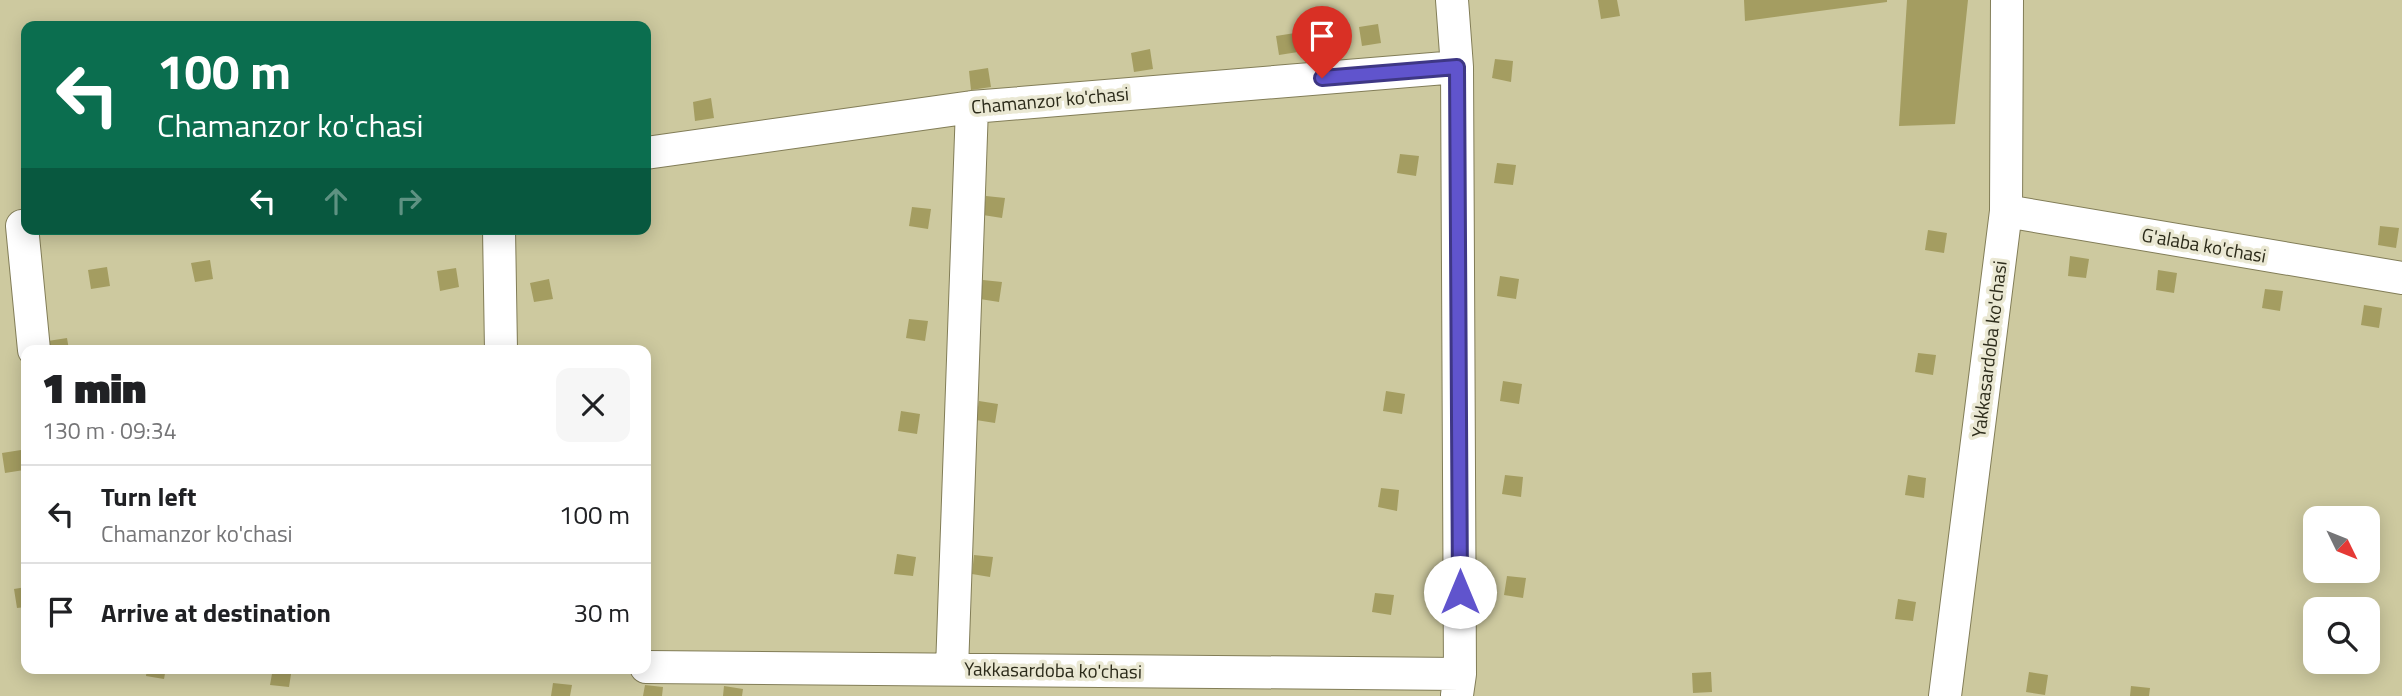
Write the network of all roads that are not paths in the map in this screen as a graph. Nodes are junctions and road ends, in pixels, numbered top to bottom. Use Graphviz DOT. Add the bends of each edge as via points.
graph roads {
  1 [pos="1452,0"];
  2 [pos="2007,0"];
  3 [pos="1457,67"];
  4 [pos="972,107"];
  5 [pos="651,152"];
  6 [pos="2006,211"];
  7 [pos="16,227"];
  8 [pos="499,235"];
  9 [pos="2402,278"];
  10 [pos="33,345"];
  11 [pos="501,345"];
  12 [pos="651,667"];
  13 [pos="952,668"];
  14 [pos="1458,685"];
  15 [pos="1945,696"];
  1 -- 3 [label="street"];
  2 -- 6 [label="street, Yakkasardoba ko'chasi"];
  3 -- 4 [label="street, Chamanzor ko'chasi"];
  3 -- 14 [label="street"];
  4 -- 5 [label="street, Chamanzor ko'chasi"];
  4 -- 13 [label="street"];
  6 -- 9 [label="street, G'alaba ko'chasi"];
  6 -- 15 [label="street, Yakkasardoba ko'chasi"];
  7 -- 10 [label="street"];
  8 -- 11 [label="street"];
  12 -- 13 [label="street, Yakkasardoba ko'chasi"];
  13 -- 14 [label="street, Yakkasardoba ko'chasi"];
}
